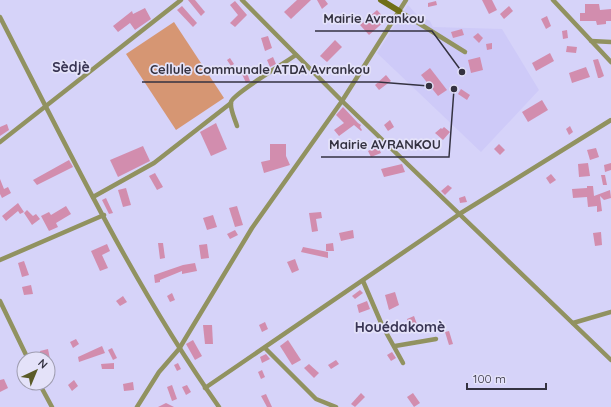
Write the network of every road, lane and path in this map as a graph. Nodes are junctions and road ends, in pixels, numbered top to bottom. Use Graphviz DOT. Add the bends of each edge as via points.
graph roads {
  1 [pos="181,0"];
  2 [pos="242,0"];
  3 [pos="382,0"];
  4 [pos="406,0"];
  5 [pos="553,0"];
  6 [pos="399,11"];
  7 [pos="0,17"];
  8 [pos="592,41"];
  9 [pos="611,42"];
  10 [pos="465,52"];
  11 [pos="296,55"];
  12 [pos="611,62"];
  13 [pos="342,101"];
  14 [pos="231,103"];
  15 [pos="46,106"];
  16 [pos="611,120"];
  17 [pos="238,126"];
  18 [pos="0,142"];
  19 [pos="93,197"];
  20 [pos="461,214"];
  21 [pos="104,215"];
  22 [pos="0,260"];
  23 [pos="363,281"];
  24 [pos="0,301"];
  25 [pos="611,312"];
  26 [pos="573,323"];
  27 [pos="436,339"];
  28 [pos="394,346"];
  29 [pos="265,348"];
  30 [pos="179,349"];
  31 [pos="24,351"];
  32 [pos="611,360"];
  33 [pos="403,363"];
  34 [pos="205,388"];
  35 [pos="43,391"];
  36 [pos="52,407"];
  37 [pos="137,407"];
  38 [pos="219,407"];
  39 [pos="336,407"];
  1 -- 15 [label="street"];
  2 -- 11 [label="street"];
  3 -- 6 [label="street"];
  4 -- 6 [label="street"];
  5 -- 8 [label="street"];
  6 -- 10 [label="street"];
  6 -- 13 [label="street"];
  7 -- 15 [label="street"];
  8 -- 9 [label="street"];
  8 -- 12 [label="street"];
  11 -- 13 [label="street"];
  11 -- 14 [label="street" via="241,92"];
  13 -- 20 [label="street"];
  13 -- 30 [label="street" via="252,228"];
  14 -- 17 [label="street"];
  14 -- 19 [label="street" via="154,163"];
  15 -- 18 [label="street"];
  15 -- 19 [label="street"];
  16 -- 20 [label="street"];
  19 -- 21 [label="street"];
  20 -- 23 [label="street"];
  20 -- 26 [label="street"];
  21 -- 22 [label="street"];
  21 -- 30 [label="street"];
  23 -- 28 [label="street"];
  23 -- 29 [label="street"];
  24 -- 31 [label="street"];
  25 -- 26 [label="street"];
  26 -- 32 [label="street"];
  27 -- 28 [label="street"];
  28 -- 33 [label="street"];
  29 -- 34 [label="street"];
  29 -- 39 [label="street" via="316,399"];
  30 -- 34 [label="street"];
  30 -- 37 [label="street"];
  34 -- 38 [label="street"];
  35 -- 36 [label="street"];
}
